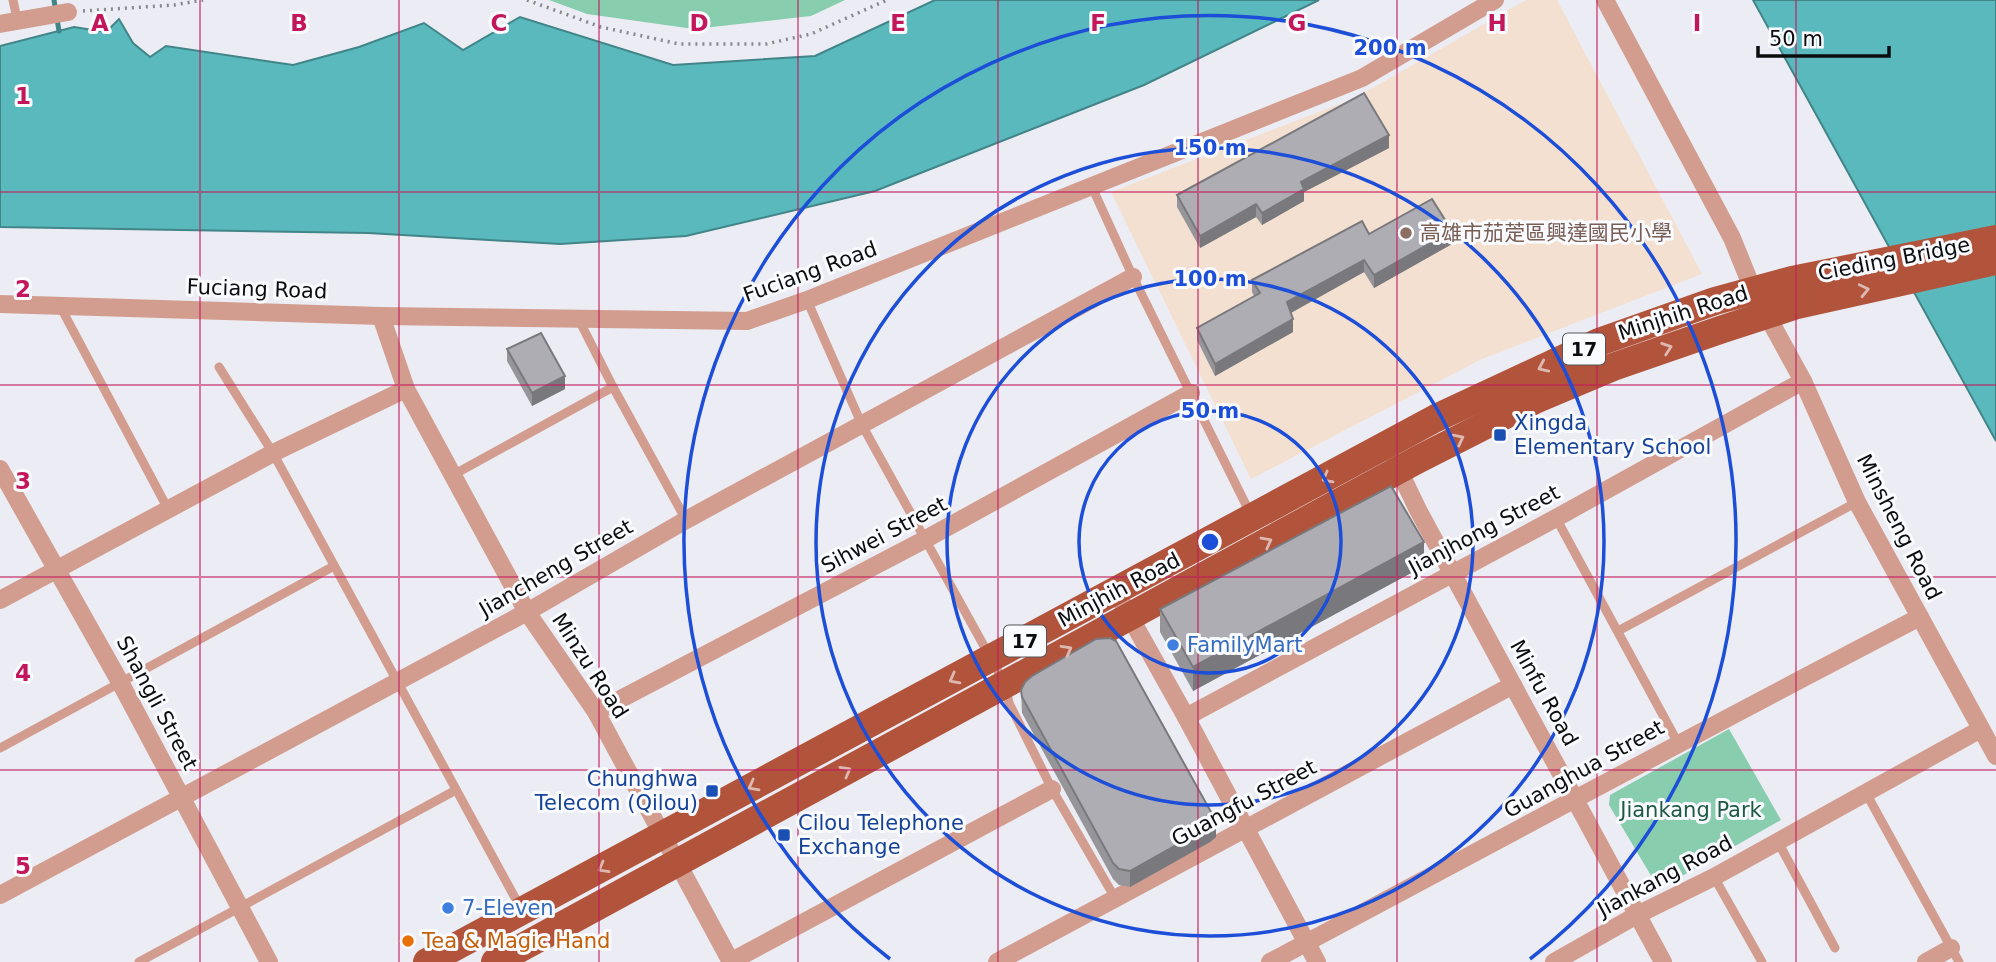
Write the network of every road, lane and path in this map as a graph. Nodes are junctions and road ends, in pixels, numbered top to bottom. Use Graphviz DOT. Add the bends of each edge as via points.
graph roads {
  1 [pos="13,0"];
  2 [pos="203,0"];
  3 [pos="527,0"];
  4 [pos="887,0"];
  5 [pos="1495,0"];
  6 [pos="1605,0"];
  7 [pos="68,12"];
  8 [pos="9,22"];
  9 [pos="1092,187"];
  10 [pos="1996,239"];
  11 [pos="1996,261"];
  12 [pos="1133,277"];
  13 [pos="1753,290"];
  14 [pos="1795,292"];
  15 [pos="807,300"];
  16 [pos="0,304"];
  17 [pos="61,306"];
  18 [pos="1767,315"];
  19 [pos="381,316"];
  20 [pos="579,320"];
  21 [pos="219,367"];
  22 [pos="1803,381"];
  23 [pos="613,387"];
  24 [pos="406,389"];
  25 [pos="1191,393"];
  26 [pos="862,425"];
  27 [pos="1387,445"];
  28 [pos="273,453"];
  29 [pos="0,469"];
  30 [pos="1399,471"];
  31 [pos="453,475"];
  32 [pos="1857,502"];
  33 [pos="168,509"];
  34 [pos="1556,518"];
  35 [pos="1253,519"];
  36 [pos="686,520"];
  37 [pos="924,540"];
  38 [pos="334,566"];
  39 [pos="57,569"];
  40 [pos="1453,573"];
  41 [pos="1116,592"];
  42 [pos="0,600"];
  43 [pos="527,612"];
  44 [pos="1130,616"];
  45 [pos="1920,617"];
  46 [pos="1618,631"];
  47 [pos="992,659"];
  48 [pos="120,682"];
  49 [pos="397,682"];
  50 [pos="1005,684"];
  51 [pos="1513,685"];
  52 [pos="596,712"];
  53 [pos="1186,717"];
  54 [pos="1981,729"];
  55 [pos="1678,743"];
  56 [pos="0,748"];
  57 [pos="1996,756"];
  58 [pos="1052,789"];
  59 [pos="456,790"];
  60 [pos="1866,793"];
  61 [pos="181,796"];
  62 [pos="1576,800"];
  63 [pos="1244,828"];
  64 [pos="663,835"];
  65 [pos="1777,841"];
  66 [pos="679,863"];
  67 [pos="1714,877"];
  68 [pos="0,895"];
  69 [pos="1115,898"];
  70 [pos="239,907"];
  71 [pos="523,912"];
  72 [pos="1637,915"];
  73 [pos="1307,942"];
  74 [pos="1835,948"];
  75 [pos="1955,955"];
  76 [pos="139,962"];
  77 [pos="268,962"];
  78 [pos="426,962"];
  79 [pos="495,962"];
  80 [pos="731,962"];
  81 [pos="997,962"];
  82 [pos="1270,962"];
  83 [pos="1317,962"];
  84 [pos="1554,962"];
  85 [pos="1662,962"];
  86 [pos="1762,962"];
  87 [pos="1926,962"];
  1 -- 8 [label="lane"];
  2 -- 7 [label="path"];
  3 -- 4 [label="path" via="601,27 679,44 766,44 811,34"];
  5 -- 9 [label="street, Fuciang Road" via="1362,78"];
  6 -- 13 [label="street" via="1732,238"];
  7 -- 8 [label="street"];
  9 -- 12 [label="lane"];
  9 -- 15 [label="street, Fuciang Road"];
  10 -- 14 [label="main road, Cieding Bridge / 17"];
  14 -- 11 [label="main road, Cieding Bridge / 17, one-way"];
  12 -- 25 [label="lane"];
  12 -- 26 [label="street, Jiancheng Street"];
  13 -- 14 [label="main road, Minjhih Road / 17"];
  13 -- 18 [label="street"];
  13 -- 27 [label="main road, Minjhih Road / 17, one-way" via="1599,342"];
  14 -- 18 [label="main road, Minjhih Road / 17"];
  15 -- 20 [label="street, Fuciang Road" via="747,321"];
  15 -- 26 [label="lane"];
  16 -- 17 [label="street, Fuciang Road"];
  17 -- 19 [label="street, Fuciang Road"];
  17 -- 33 [label="lane"];
  18 -- 22 [label="street, Minsheng Road"];
  30 -- 18 [label="main road, Minjhih Road / 17, one-way" via="1537,399 1612,367"];
  19 -- 20 [label="street, Fuciang Road"];
  19 -- 24 [label="street, Minzu Road"];
  20 -- 23 [label="lane"];
  21 -- 28 [label="lane"];
  22 -- 32 [label="street, Minsheng Road"];
  22 -- 34 [label="street, Jianjhong Street"];
  23 -- 31 [label="lane"];
  23 -- 36 [label="lane"];
  24 -- 28 [label="street"];
  24 -- 31 [label="street, Minzu Road"];
  25 -- 35 [label="lane"];
  25 -- 37 [label="street, Sihwei Street"];
  26 -- 36 [label="street, Jiancheng Street"];
  26 -- 37 [label="lane"];
  27 -- 30 [label="street, Minfu Road"];
  27 -- 35 [label="main road, Minjhih Road / 17, one-way"];
  28 -- 33 [label="street"];
  28 -- 38 [label="lane"];
  29 -- 39 [label="street, Shangli Street"];
  30 -- 40 [label="street, Minfu Road"];
  44 -- 30 [label="main road, Minjhih Road / 17, one-way"];
  31 -- 43 [label="street, Minzu Road"];
  32 -- 45 [label="street, Minsheng Road"];
  32 -- 46 [label="lane"];
  33 -- 39 [label="street"];
  34 -- 40 [label="street, Jianjhong Street"];
  34 -- 46 [label="lane"];
  35 -- 41 [label="main road, Minjhih Road / 17"];
  36 -- 43 [label="street, Jiancheng Street"];
  37 -- 47 [label="lane"];
  37 -- 52 [label="street, Sihwei Street"];
  38 -- 48 [label="lane"];
  38 -- 49 [label="lane"];
  39 -- 42 [label="street"];
  39 -- 48 [label="street, Shangli Street"];
  40 -- 51 [label="street, Minfu Road"];
  40 -- 53 [label="street, Jianjhong Street"];
  41 -- 44 [label="street"];
  41 -- 47 [label="main road, Minjhih Road / 17"];
  43 -- 49 [label="street, Jiancheng Street"];
  43 -- 52 [label="street, Minzu Road"];
  50 -- 44 [label="main road, Minjhih Road / 17, one-way"];
  44 -- 53 [label="street"];
  45 -- 54 [label="street, Minsheng Road"];
  45 -- 55 [label="street, Guanghua Street"];
  46 -- 55 [label="lane"];
  47 -- 50 [label="lane"];
  47 -- 64 [label="main road, Minjhih Road / 17, one-way"];
  48 -- 56 [label="lane"];
  48 -- 61 [label="street, Shangli Street"];
  49 -- 59 [label="lane"];
  49 -- 61 [label="street, Jiancheng Street"];
  50 -- 58 [label="lane" via="1009,704"];
  66 -- 50 [label="main road, Minjhih Road / 17, one-way"];
  51 -- 62 [label="street, Minfu Road"];
  51 -- 63 [label="street, Guangfu Street"];
  52 -- 64 [label="street, Minzu Road"];
  53 -- 63 [label="street"];
  54 -- 57 [label="street, Minsheng Road"];
  54 -- 60 [label="street, Jiankang Road"];
  55 -- 62 [label="street, Guanghua Street"];
  58 -- 69 [label="lane"];
  58 -- 80 [label="street"];
  59 -- 70 [label="lane"];
  59 -- 71 [label="lane"];
  60 -- 65 [label="street, Jiankang Road"];
  60 -- 75 [label="lane"];
  61 -- 68 [label="street, Jiancheng Street"];
  61 -- 70 [label="street, Shangli Street"];
  62 -- 72 [label="street, Minfu Road"];
  62 -- 73 [label="street, Guanghua Street"];
  63 -- 69 [label="street, Guangfu Street"];
  63 -- 73 [label="street"];
  64 -- 66 [label="street, Minzu Road"];
  64 -- 71 [label="main road, Minjhih Road / 17, one-way"];
  65 -- 67 [label="street, Jiankang Road"];
  65 -- 74 [label="lane"];
  66 -- 79 [label="main road, Minjhih Road / 17"];
  66 -- 80 [label="street, Minzu Road"];
  67 -- 72 [label="street, Jiankang Road"];
  67 -- 86 [label="lane"];
  69 -- 81 [label="street, Guangfu Street"];
  70 -- 76 [label="lane"];
  70 -- 77 [label="street, Shangli Street"];
  71 -- 78 [label="main road, Minjhih Road / 17"];
  72 -- 84 [label="street, Jiankang Road"];
  72 -- 85 [label="street, Minfu Road"];
  73 -- 82 [label="street, Guanghua Street"];
  73 -- 83 [label="street"];
  75 -- 87 [label="street"];
}
